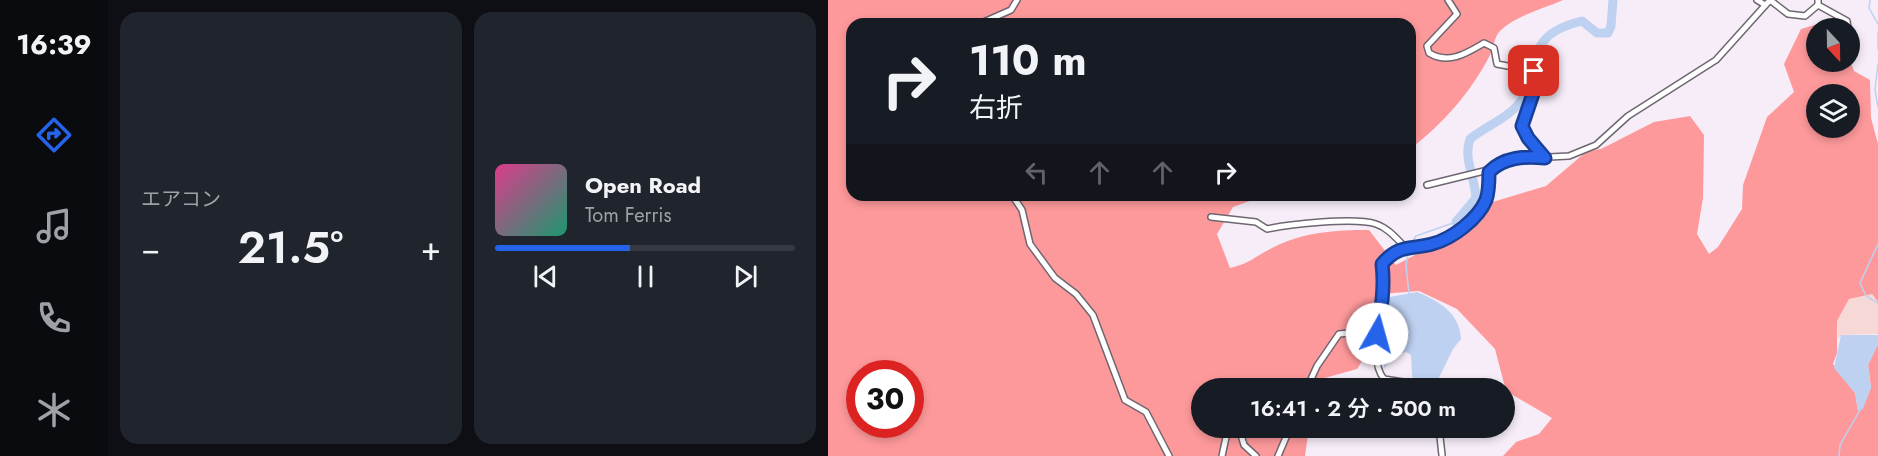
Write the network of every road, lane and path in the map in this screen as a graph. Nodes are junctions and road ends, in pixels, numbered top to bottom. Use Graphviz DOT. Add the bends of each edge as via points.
graph roads {
  1 [pos="1017,0"];
  2 [pos="1448,0"];
  3 [pos="1757,0"];
  4 [pos="1768,2"];
  5 [pos="1818,3"];
  6 [pos="992,18"];
  7 [pos="1842,18"];
  8 [pos="1545,158"];
  9 [pos="1492,169"];
  10 [pos="1428,185"];
  11 [pos="1016,201"];
  12 [pos="1211,217"];
  13 [pos="1406,248"];
  14 [pos="1377,334"];
  15 [pos="1312,378"];
  16 [pos="1383,378"];
  17 [pos="1226,438"];
  18 [pos="1243,438"];
  19 [pos="1286,438"];
  20 [pos="1440,438"];
  21 [pos="1442,455"];
  22 [pos="1168,456"];
  23 [pos="1222,456"];
  24 [pos="1256,456"];
  25 [pos="1278,456"];
  1 -- 6 [label="street" via="1011,10"];
  2 -- 8 [label="street" via="1457,14 1432,38 1427,46 1430,53 1437,58 1460,57 1484,43 1494,48 1497,64 1534,71 1537,82 1522,126"];
  3 -- 4 [label="street"];
  4 -- 5 [label="street" via="1788,14 1805,15"];
  4 -- 8 [label="street" via="1716,60 1628,116 1596,145 1569,156"];
  5 -- 7 [label="street"];
  8 -- 9 [label="street" via="1509,159"];
  9 -- 10 [label="street"];
  9 -- 13 [label="street" via="1486,200 1463,227 1446,239"];
  11 -- 22 [label="street" via="1030,244 1056,278 1094,315 1125,400 1146,412"];
  12 -- 13 [label="street" via="1256,222 1267,229 1364,221 1383,227"];
  13 -- 14 [label="street" via="1391,253 1382,264 1385,287"];
  14 -- 15 [label="street" via="1364,350 1349,333 1340,334"];
  14 -- 16 [label="street"];
  17 -- 23 [label="street"];
  18 -- 24 [label="street"];
  19 -- 25 [label="street"];
  20 -- 21 [label="street"];
}
